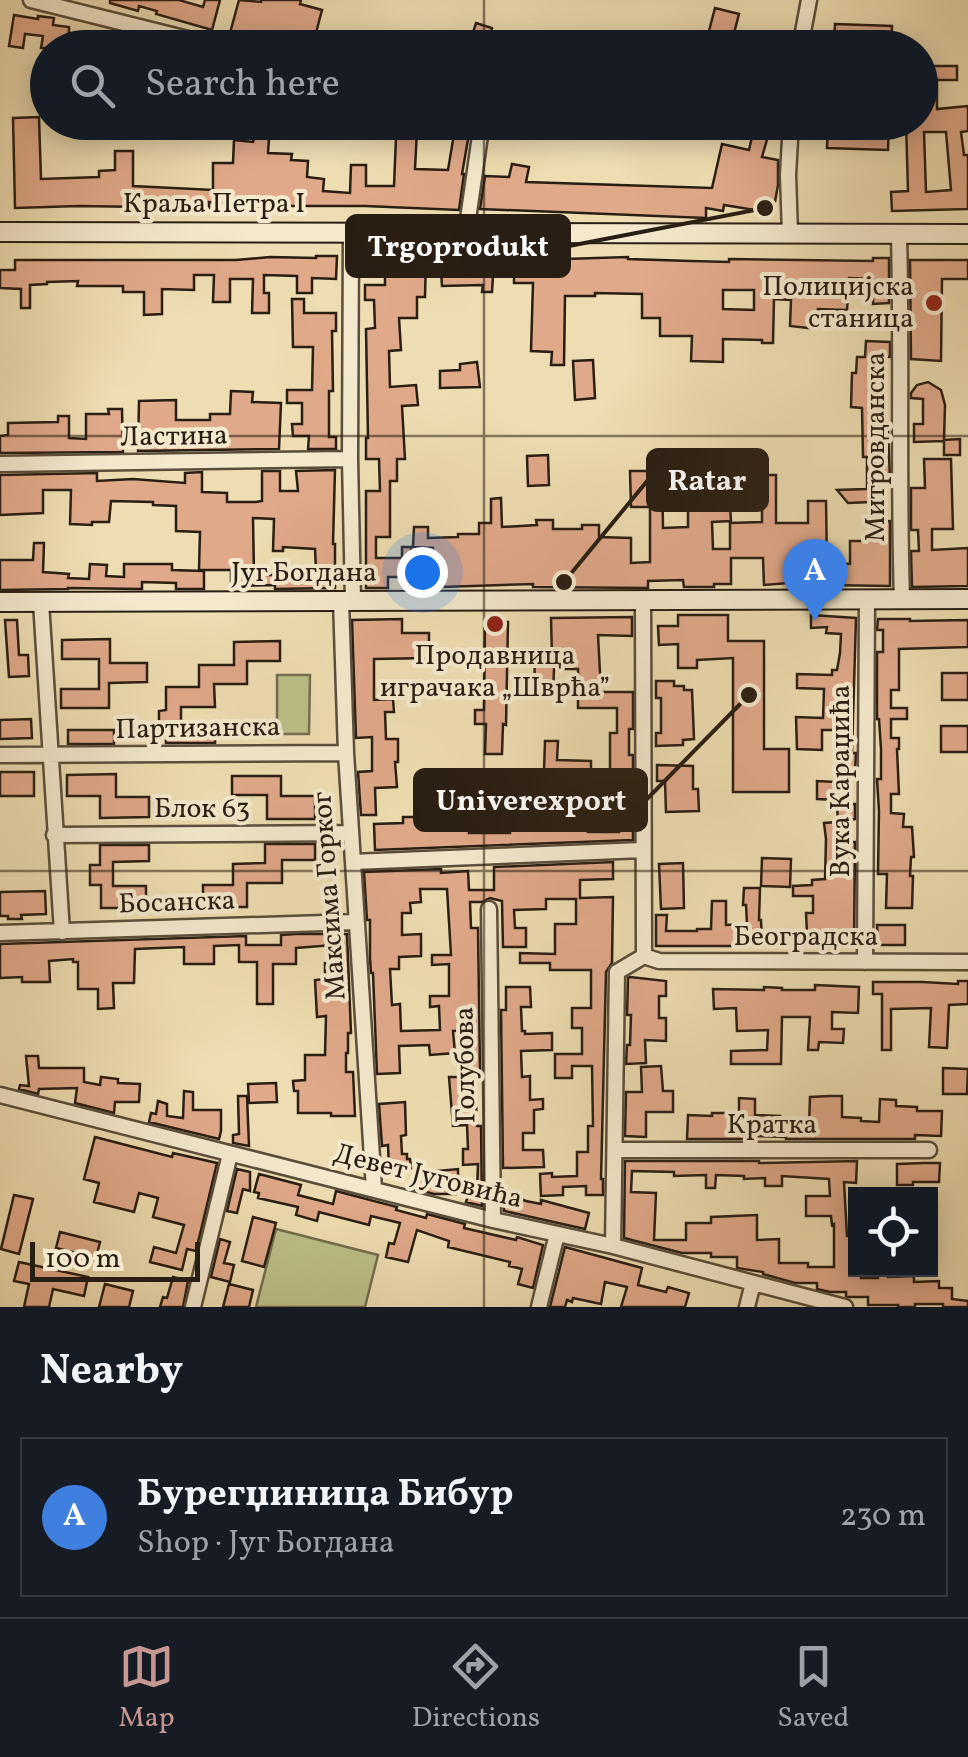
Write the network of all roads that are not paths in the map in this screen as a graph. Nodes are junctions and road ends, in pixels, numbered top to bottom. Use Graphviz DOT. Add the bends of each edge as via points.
graph roads {
  1 [pos="31,0"];
  2 [pos="809,0"];
  3 [pos="152,30"];
  4 [pos="803,30"];
  5 [pos="479,140"];
  6 [pos="790,140"];
  7 [pos="351,231"];
  8 [pos="0,232"];
  9 [pos="466,233"];
  10 [pos="790,234"];
  11 [pos="968,234"];
  12 [pos="899,235"];
  13 [pos="350,459"];
  14 [pos="0,464"];
  15 [pos="902,599"];
  16 [pos="968,599"];
  17 [pos="347,600"];
  18 [pos="643,600"];
  19 [pos="867,600"];
  20 [pos="0,602"];
  21 [pos="40,602"];
  22 [pos="346,753"];
  23 [pos="0,754"];
  24 [pos="50,755"];
  25 [pos="351,833"];
  26 [pos="54,835"];
  27 [pos="642,850"];
  28 [pos="353,862"];
  29 [pos="489,909"];
  30 [pos="356,922"];
  31 [pos="62,932"];
  32 [pos="0,934"];
  33 [pos="644,956"];
  34 [pos="865,962"];
  35 [pos="968,962"];
  36 [pos="0,1096"];
  37 [pos="616,1150"];
  38 [pos="929,1150"];
  39 [pos="230,1154"];
  40 [pos="374,1189"];
  41 [pos="493,1220"];
  42 [pos="557,1234"];
  43 [pos="613,1246"];
  44 [pos="753,1283"];
  45 [pos="193,1307"];
  46 [pos="539,1307"];
  47 [pos="747,1307"];
  48 [pos="845,1307"];
  1 -- 3 [label="street"];
  2 -- 4 [label="street"];
  5 -- 9 [label="street"];
  6 -- 10 [label="street"];
  7 -- 8 [label="main road, Краља Петра I"];
  7 -- 9 [label="main road, Краља Петра I"];
  7 -- 13 [label="street, Максима Горког"];
  9 -- 10 [label="main road, Краља Петра I"];
  10 -- 12 [label="main road, Краља Петра I"];
  11 -- 12 [label="main road, Краља Петра I"];
  12 -- 15 [label="street, Митровданска"];
  13 -- 14 [label="street, Ластина"];
  13 -- 17 [label="street, Максима Горког"];
  15 -- 16 [label="main road, Југ Богдана"];
  15 -- 19 [label="main road, Југ Богдана"];
  17 -- 18 [label="main road, Југ Богдана"];
  17 -- 21 [label="main road, Југ Богдана"];
  17 -- 22 [label="street, Максима Горког"];
  18 -- 19 [label="main road, Југ Богдана"];
  18 -- 27 [label="street"];
  19 -- 34 [label="street, Вука Караџића"];
  20 -- 21 [label="main road, Југ Богдана"];
  21 -- 24 [label="street"];
  22 -- 24 [label="street, Партизанска"];
  22 -- 25 [label="street, Максима Горког"];
  23 -- 24 [label="street, Партизанска"];
  24 -- 26 [label="street"];
  25 -- 26 [label="street, Блок 63"];
  25 -- 28 [label="street, Максима Горког"];
  26 -- 31 [label="street"];
  27 -- 28 [label="street"];
  27 -- 33 [label="street"];
  28 -- 30 [label="street, Максима Горког"];
  29 -- 41 [label="street, Голубова"];
  30 -- 31 [label="street, Босанска"];
  30 -- 40 [label="street, Максима Горког"];
  31 -- 32 [label="street, Босанска"];
  33 -- 34 [label="street, Београдска"];
  33 -- 37 [label="street" via="617,972"];
  34 -- 35 [label="street, Београдска"];
  36 -- 39 [label="street, Девет Југовића"];
  37 -- 38 [label="street, Кратка"];
  37 -- 43 [label="street"];
  39 -- 40 [label="street, Девет Југовића"];
  39 -- 45 [label="street"];
  40 -- 41 [label="street, Девет Југовића"];
  41 -- 42 [label="street, Девет Југовића"];
  42 -- 43 [label="street, Девет Југовића"];
  42 -- 46 [label="street"];
  43 -- 44 [label="street, Девет Југовића"];
  44 -- 47 [label="street"];
  44 -- 48 [label="street, Девет Југовића"];
}
